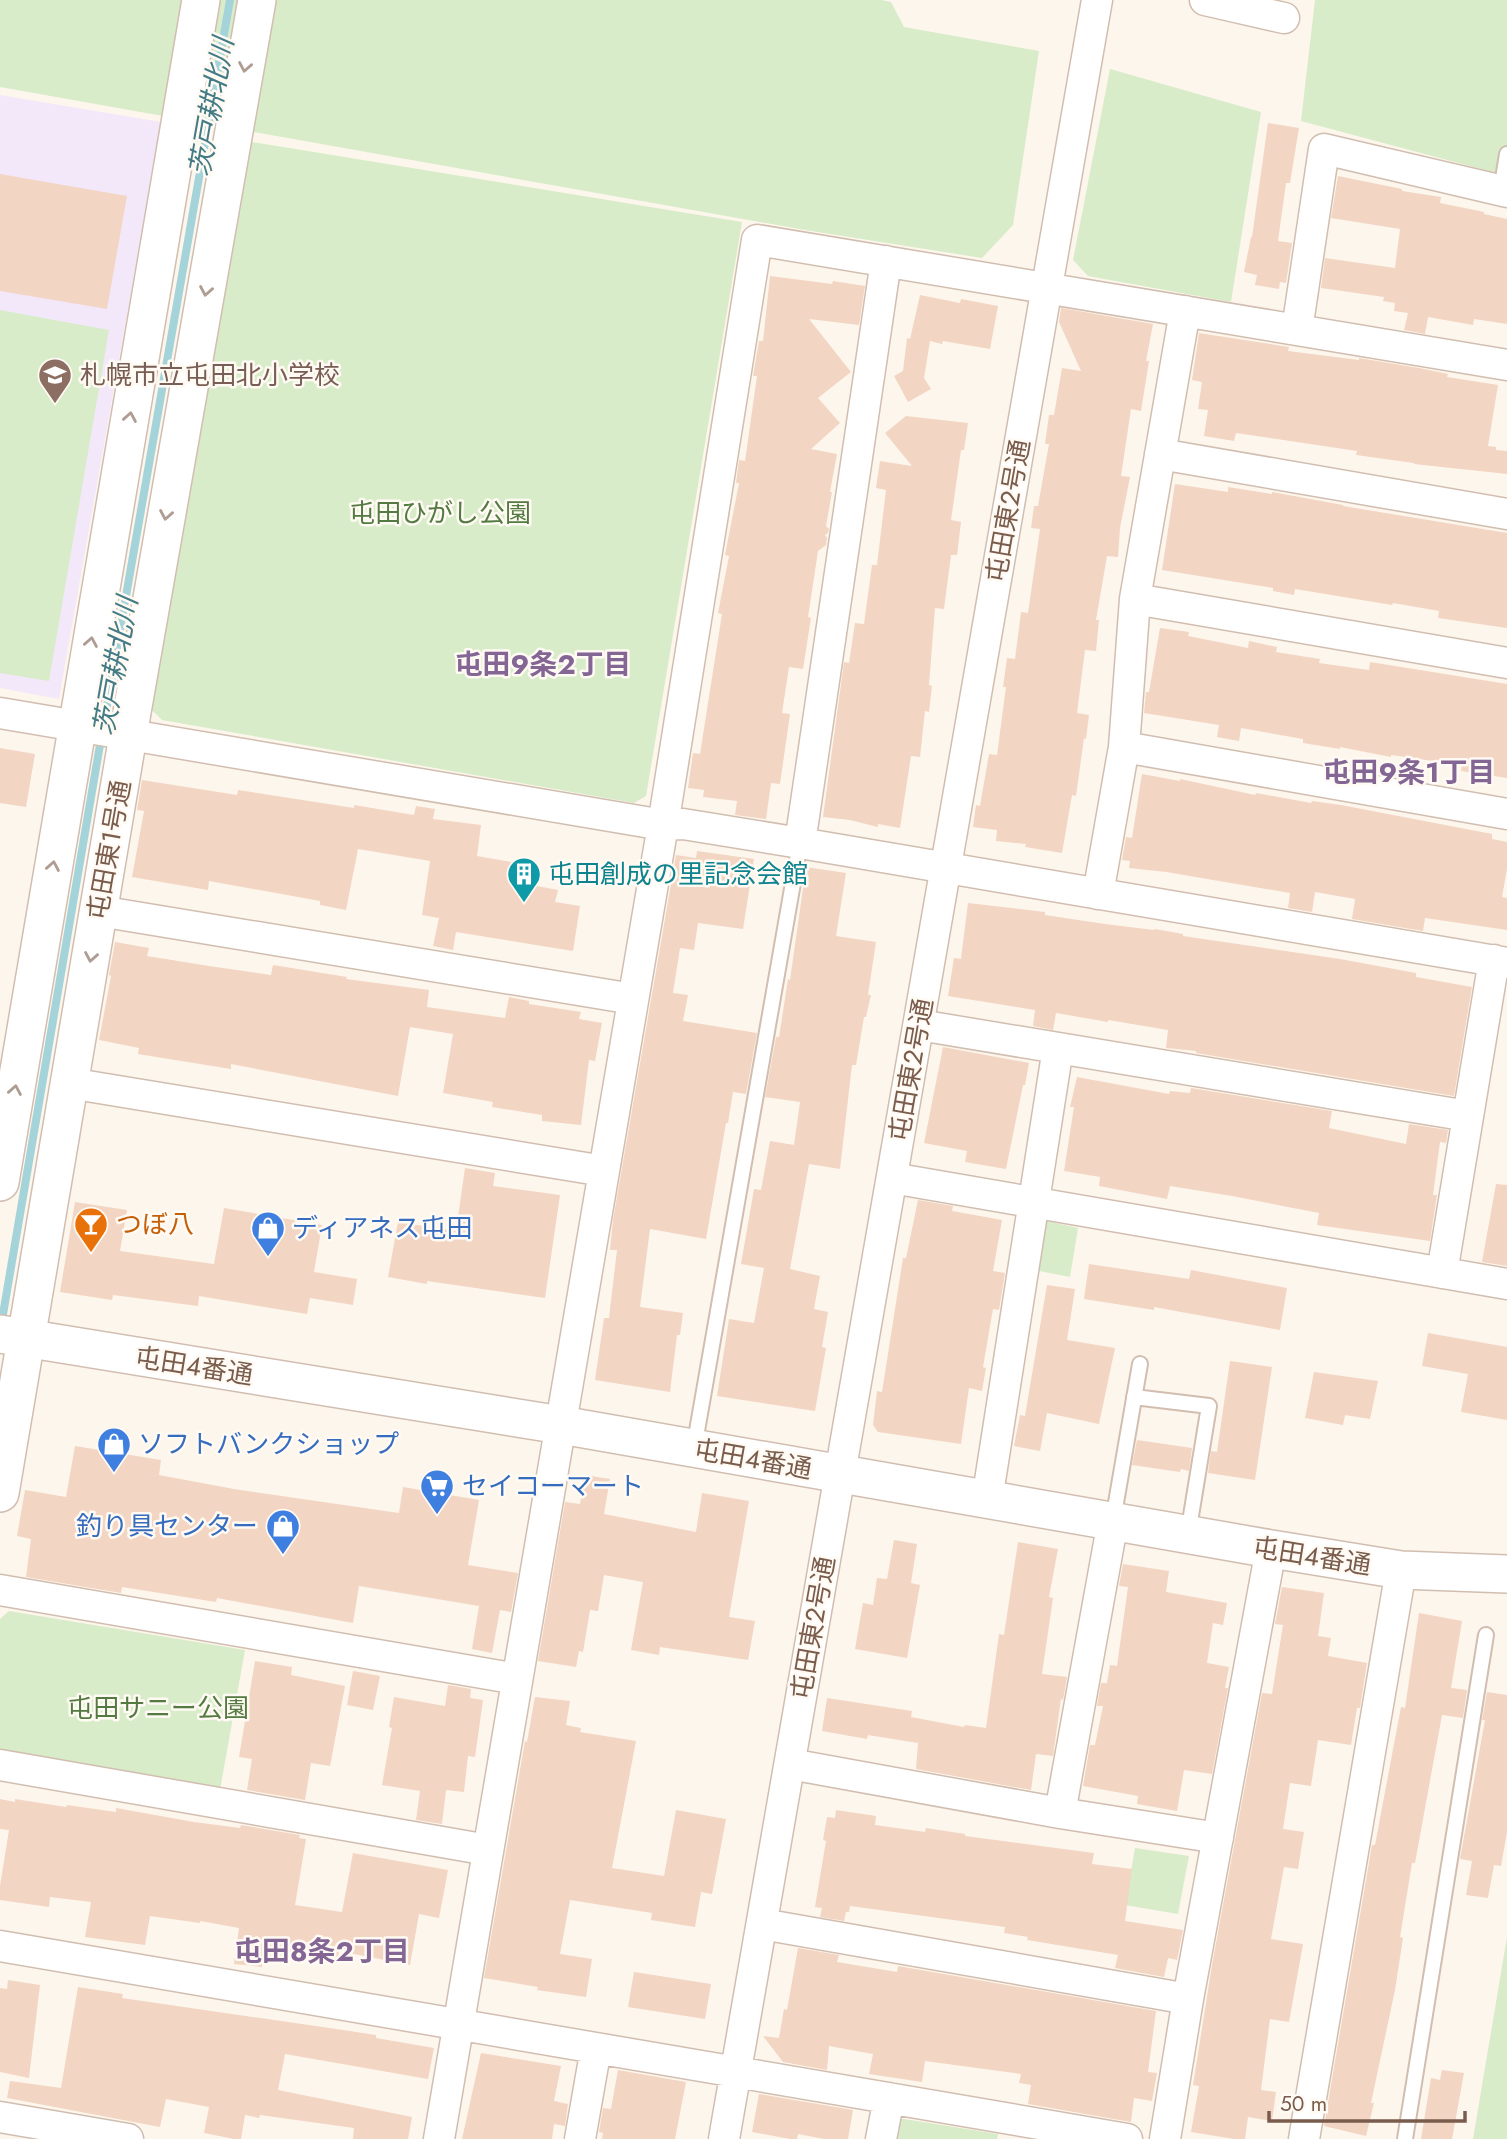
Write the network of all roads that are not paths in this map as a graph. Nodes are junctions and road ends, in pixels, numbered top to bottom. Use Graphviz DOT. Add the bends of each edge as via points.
graph roads {
  1 [pos="201,0"];
  2 [pos="257,0"];
  3 [pos="1097,0"];
  4 [pos="1205,0"];
  5 [pos="1247,5"];
  6 [pos="1284,18"];
  7 [pos="1507,153"];
  8 [pos="1504,191"];
  9 [pos="886,261"];
  10 [pos="1047,288"];
  11 [pos="1185,311"];
  12 [pos="1297,330"];
  13 [pos="1507,365"];
  14 [pos="1160,454"];
  15 [pos="1507,514"];
  16 [pos="1135,599"];
  17 [pos="1507,663"];
  18 [pos="0,713"];
  19 [pos="103,731"];
  20 [pos="1124,747"];
  21 [pos="1507,814"];
  22 [pos="663,825"];
  23 [pos="800,843"];
  24 [pos="946,868"];
  25 [pos="1098,894"];
  26 [pos="99,911"];
  27 [pos="1501,962"];
  28 [pos="633,999"];
  29 [pos="919,1025"];
  30 [pos="1058,1048"];
  31 [pos="69,1083"];
  32 [pos="1468,1116"];
  33 [pos="604,1171"];
  34 [pos="892,1178"];
  35 [pos="0,1182"];
  36 [pos="1034,1202"];
  37 [pos="1442,1273"];
  38 [pos="1507,1284"];
  39 [pos="14,1336"];
  40 [pos="1139,1364"];
  41 [pos="1134,1397"];
  42 [pos="561,1425"];
  43 [pos="694,1450"];
  44 [pos="840,1474"];
  45 [pos="0,1493"];
  46 [pos="987,1500"];
  47 [pos="1113,1521"];
  48 [pos="1188,1535"];
  49 [pos="1271,1549"];
  50 [pos="1401,1570"];
  51 [pos="1507,1574"];
  52 [pos="0,1590"];
  53 [pos="1486,1635"];
  54 [pos="517,1679"];
  55 [pos="790,1764"];
  56 [pos="0,1765"];
  57 [pos="1060,1813"];
  58 [pos="1218,1838"];
  59 [pos="488,1850"];
  60 [pos="762,1924"];
  61 [pos="0,1946"];
  62 [pos="1188,1999"];
  63 [pos="458,2024"];
  64 [pos="596,2048"];
  65 [pos="736,2072"];
  66 [pos="888,2098"];
  67 [pos="0,2117"];
  68 [pos="1026,2130"];
  69 [pos="128,2139"];
  70 [pos="439,2139"];
  71 [pos="580,2139"];
  72 [pos="724,2139"];
  73 [pos="881,2139"];
  74 [pos="1127,2139"];
  75 [pos="1165,2139"];
  76 [pos="1304,2139"];
  77 [pos="1405,2139"];
  19 -- 1 [label="street, 屯田東1号通, one-way"];
  2 -- 19 [label="street, 屯田東1号通, one-way"];
  3 -- 10 [label="street, 屯田東2号通"];
  4 -- 5 [label="street"];
  5 -- 6 [label="street"];
  7 -- 8 [label="lane"];
  8 -- 12 [label="street" via="1324,149"];
  9 -- 10 [label="street"];
  9 -- 22 [label="street" via="757,240"];
  9 -- 23 [label="street"];
  10 -- 11 [label="street"];
  10 -- 24 [label="street, 屯田東2号通"];
  11 -- 12 [label="street"];
  11 -- 14 [label="street"];
  12 -- 13 [label="street"];
  14 -- 15 [label="street"];
  14 -- 16 [label="street"];
  16 -- 17 [label="street"];
  16 -- 20 [label="street"];
  18 -- 19 [label="street"];
  19 -- 22 [label="street"];
  19 -- 26 [label="street, 屯田東1号通"];
  35 -- 19 [label="street, 屯田東1号通, one-way"];
  20 -- 21 [label="street"];
  20 -- 25 [label="street"];
  22 -- 23 [label="street" via="683,824"];
  22 -- 28 [label="street"];
  23 -- 24 [label="street"];
  23 -- 43 [label="lane"];
  24 -- 25 [label="street"];
  24 -- 29 [label="street, 屯田東2号通"];
  25 -- 27 [label="street"];
  26 -- 28 [label="street"];
  26 -- 31 [label="street, 屯田東1号通, one-way"];
  27 -- 32 [label="street"];
  28 -- 33 [label="street"];
  29 -- 30 [label="street"];
  29 -- 34 [label="street, 屯田東2号通"];
  30 -- 32 [label="street"];
  30 -- 36 [label="street"];
  31 -- 33 [label="street"];
  31 -- 39 [label="street, 屯田東1号通"];
  32 -- 37 [label="street"];
  33 -- 42 [label="street"];
  34 -- 36 [label="street"];
  34 -- 44 [label="street, 屯田東2号通"];
  36 -- 37 [label="street"];
  36 -- 46 [label="street"];
  37 -- 38 [label="street"];
  39 -- 42 [label="street, 屯田4番通"];
  39 -- 45 [label="street, 屯田東1号通"];
  40 -- 41 [label="lane"];
  41 -- 47 [label="lane"];
  41 -- 48 [label="lane" via="1209,1406"];
  42 -- 43 [label="street, 屯田4番通"];
  42 -- 54 [label="street"];
  43 -- 44 [label="street, 屯田4番通"];
  44 -- 46 [label="street, 屯田4番通"];
  44 -- 55 [label="street, 屯田東2号通"];
  46 -- 47 [label="street, 屯田4番通"];
  47 -- 48 [label="street, 屯田4番通"];
  47 -- 57 [label="street"];
  48 -- 49 [label="street, 屯田4番通"];
  49 -- 50 [label="street, 屯田4番通"];
  49 -- 58 [label="street"];
  50 -- 51 [label="street, 屯田4番通"];
  50 -- 76 [label="street"];
  52 -- 54 [label="street"];
  53 -- 77 [label="lane"];
  54 -- 59 [label="street"];
  55 -- 57 [label="street"];
  55 -- 60 [label="street, 屯田東2号通"];
  56 -- 59 [label="street"];
  57 -- 58 [label="street"];
  58 -- 62 [label="street"];
  59 -- 63 [label="street"];
  60 -- 62 [label="street"];
  60 -- 65 [label="street, 屯田東2号通"];
  61 -- 63 [label="street"];
  62 -- 75 [label="street"];
  63 -- 64 [label="street"];
  63 -- 70 [label="street"];
  64 -- 65 [label="street"];
  64 -- 71 [label="street"];
  65 -- 66 [label="street"];
  65 -- 72 [label="street, 屯田東2号通"];
  66 -- 68 [label="street"];
  66 -- 73 [label="street"];
  67 -- 69 [label="street"];
  68 -- 74 [label="street"];
}
